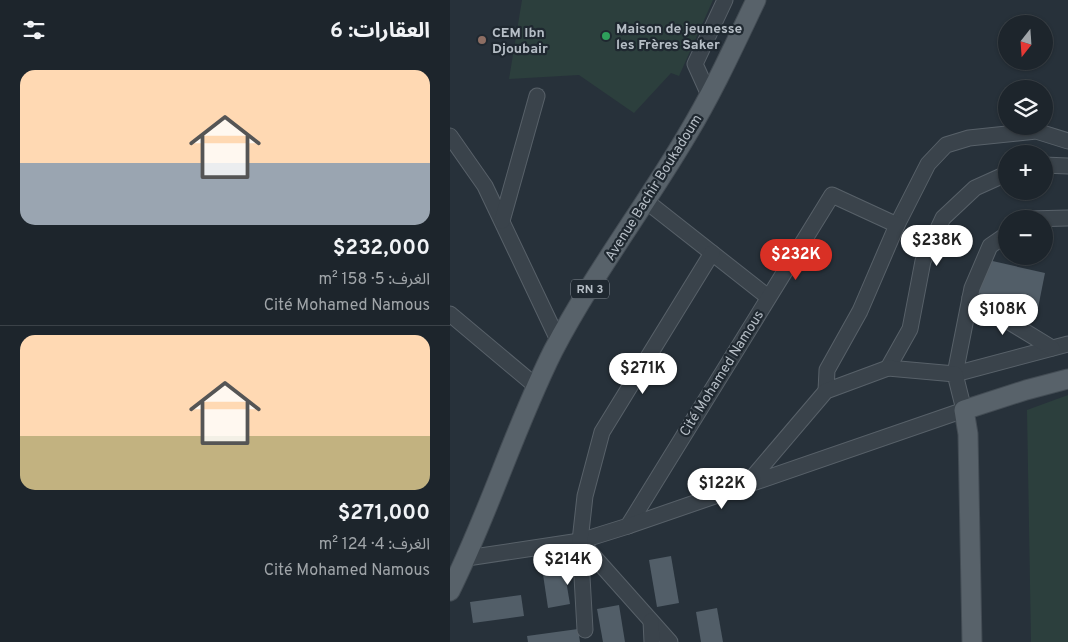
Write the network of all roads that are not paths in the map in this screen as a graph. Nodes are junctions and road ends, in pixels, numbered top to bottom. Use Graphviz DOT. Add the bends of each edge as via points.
graph roads {
  1 [pos="725,0"];
  2 [pos="756,0"];
  3 [pos="709,95"];
  4 [pos="537,96"];
  5 [pos="450,136"];
  6 [pos="1068,141"];
  7 [pos="1053,165"];
  8 [pos="1068,166"];
  9 [pos="998,178"];
  10 [pos="646,202"];
  11 [pos="1053,218"];
  12 [pos="1068,218"];
  13 [pos="502,221"];
  14 [pos="897,225"];
  15 [pos="998,240"];
  16 [pos="712,254"];
  17 [pos="768,297"];
  18 [pos="970,298"];
  19 [pos="450,314"];
  20 [pos="559,342"];
  21 [pos="1068,344"];
  22 [pos="1052,348"];
  23 [pos="888,368"];
  24 [pos="956,374"];
  25 [pos="1068,379"];
  26 [pos="537,386"];
  27 [pos="826,391"];
  28 [pos="964,410"];
  29 [pos="746,485"];
  30 [pos="628,526"];
  31 [pos="580,541"];
  32 [pos="466,558"];
  33 [pos="450,591"];
  34 [pos="651,621"];
  35 [pos="585,630"];
  36 [pos="652,642"];
  37 [pos="670,642"];
  38 [pos="972,642"];
  1 -- 3 [label="street" via="695,64"];
  2 -- 3 [label="main road, Avenue Bachir Boukadoum / RN 3"];
  3 -- 10 [label="main road, Avenue Bachir Boukadoum / RN 3"];
  4 -- 13 [label="street"];
  5 -- 13 [label="street" via="485,186"];
  6 -- 14 [label="street" via="1036,131 969,138 946,144 928,164"];
  7 -- 8 [label="street"];
  9 -- 23 [label="street" via="975,188 942,218 923,261 910,328"];
  10 -- 16 [label="street, Cité Mohamed Namous"];
  10 -- 20 [label="main road, Avenue Bachir Boukadoum / RN 3"];
  11 -- 12 [label="street"];
  13 -- 20 [label="street"];
  14 -- 17 [label="street, Cité Mohamed Namous" via="832,195"];
  14 -- 27 [label="street" via="860,311 827,370"];
  15 -- 18 [label="street" via="990,246"];
  16 -- 17 [label="street, Cité Mohamed Namous"];
  16 -- 31 [label="street" via="602,432 585,496"];
  17 -- 30 [label="street, Cité Mohamed Namous"];
  18 -- 22 [label="street"];
  18 -- 24 [label="street"];
  19 -- 26 [label="street"];
  20 -- 26 [label="main road, Avenue Bachir Boukadoum / RN 3"];
  21 -- 22 [label="street"];
  22 -- 24 [label="street"];
  23 -- 24 [label="street"];
  23 -- 27 [label="street"];
  24 -- 28 [label="street"];
  25 -- 28 [label="main road"];
  26 -- 32 [label="main road, Avenue Bachir Boukadoum / RN 3"];
  27 -- 29 [label="street"];
  28 -- 29 [label="street"];
  28 -- 38 [label="main road" via="968,434"];
  29 -- 30 [label="street"];
  30 -- 31 [label="street"];
  31 -- 32 [label="street"];
  31 -- 34 [label="street"];
  31 -- 35 [label="street"];
  32 -- 33 [label="main road, Avenue Bachir Boukadoum / RN 3"];
  34 -- 36 [label="street"];
  34 -- 37 [label="street"];
}
